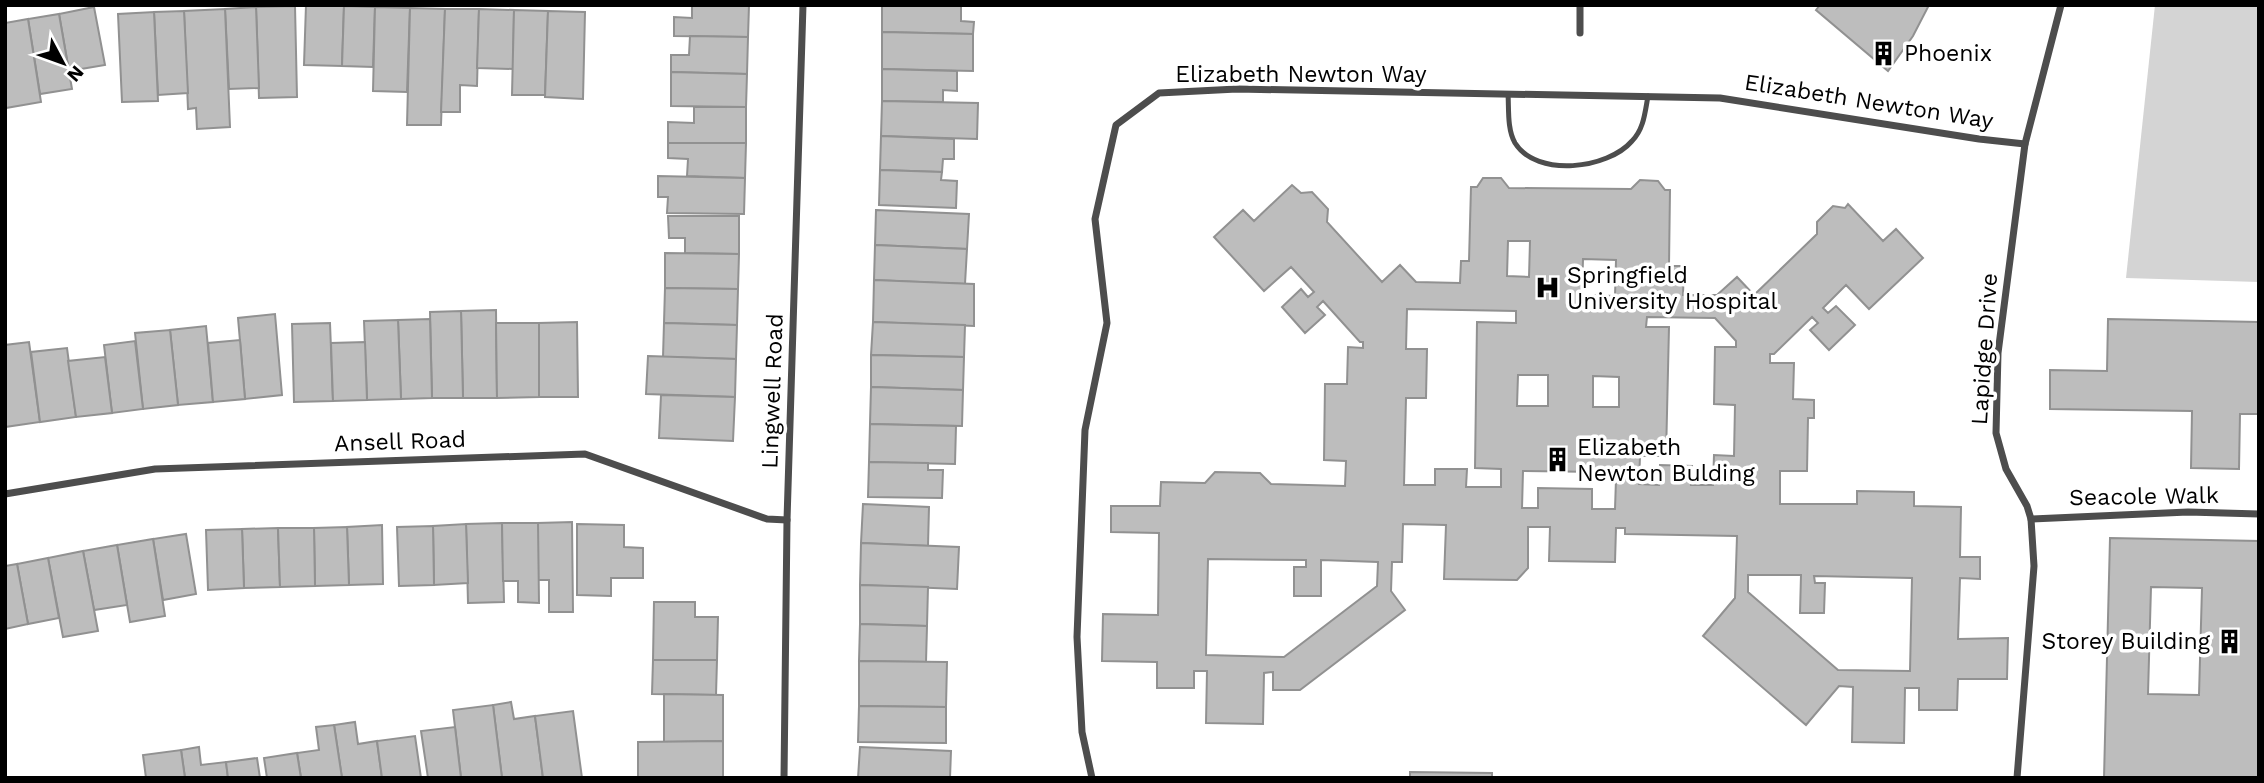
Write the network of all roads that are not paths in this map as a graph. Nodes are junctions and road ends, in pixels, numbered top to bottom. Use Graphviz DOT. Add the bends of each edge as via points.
graph roads {
  1 [pos="803,5"];
  2 [pos="1580,5"];
  3 [pos="2061,5"];
  4 [pos="1580,33"];
  5 [pos="1508,94"];
  6 [pos="1648,96"];
  7 [pos="2025,144"];
  8 [pos="5,494"];
  9 [pos="2259,514"];
  10 [pos="2031,519"];
  11 [pos="787,520"];
  12 [pos="784,778"];
  13 [pos="1092,778"];
  14 [pos="2017,778"];
  1 -- 11 [label="street, Lingwell Road"];
  2 -- 4 [label="street"];
  3 -- 7 [label="street, Lapidge Drive"];
  5 -- 6 [label="street, Elizabeth Newton Way"];
  5 -- 6 [label="lane" via="1516,144 1544,162 1570,166 1618,154 1633,141 1642,126"];
  5 -- 13 [label="street, Elizabeth Newton Way" via="1237,89 1159,93 1116,125 1095,219 1107,323 1085,430 1077,637 1082,732"];
  6 -- 7 [label="street, Elizabeth Newton Way" via="1720,98"];
  7 -- 10 [label="street, Lapidge Drive" via="1998,354 1996,433 2006,469"];
  8 -- 11 [label="street, Ansell Road" via="155,469 585,454 767,519"];
  9 -- 10 [label="street, Seacole Walk" via="2188,512"];
  10 -- 14 [label="street, Lapidge Drive" via="2035,566"];
  11 -- 12 [label="street, Lingwell Road"];
}
